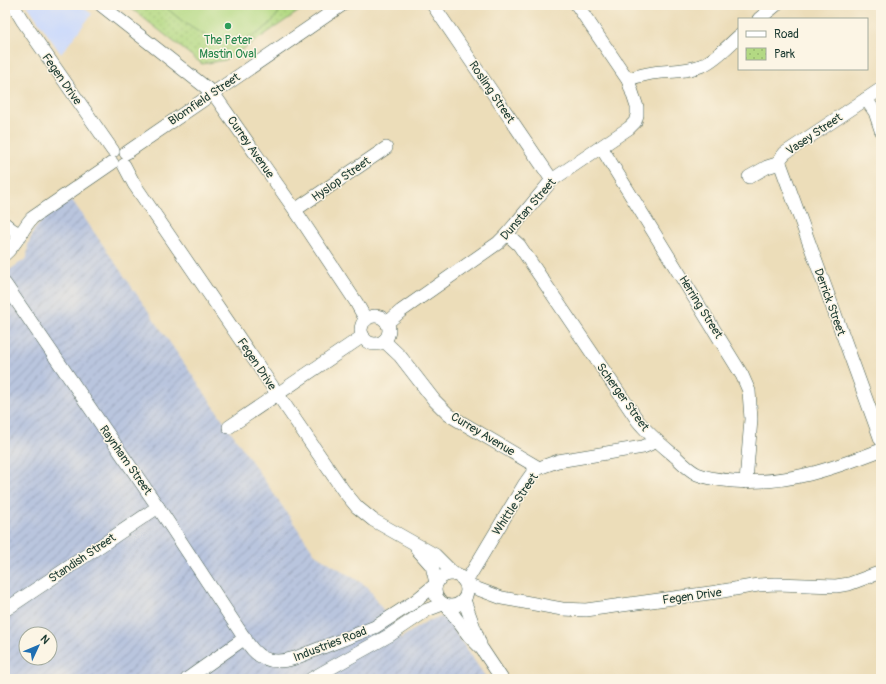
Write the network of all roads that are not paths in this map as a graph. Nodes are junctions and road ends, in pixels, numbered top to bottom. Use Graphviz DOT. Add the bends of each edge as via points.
graph roads {
  1 [pos="13,5"];
  2 [pos="101,5"];
  3 [pos="342,5"];
  4 [pos="433,5"];
  5 [pos="577,5"];
  6 [pos="776,5"];
  7 [pos="760,18"];
  8 [pos="738,37"];
  9 [pos="628,80"];
  10 [pos="881,88"];
  11 [pos="213,94"];
  12 [pos="866,98"];
  13 [pos="881,130"];
  14 [pos="601,147"];
  15 [pos="386,148"];
  16 [pos="119,158"];
  17 [pos="780,163"];
  18 [pos="749,177"];
  19 [pos="552,180"];
  20 [pos="295,210"];
  21 [pos="5,224"];
  22 [pos="507,234"];
  23 [pos="21,235"];
  24 [pos="5,254"];
  25 [pos="5,284"];
  26 [pos="366,320"];
  27 [pos="387,323"];
  28 [pos="363,336"];
  29 [pos="384,341"];
  30 [pos="278,395"];
  31 [pos="229,428"];
  32 [pos="656,440"];
  33 [pos="881,440"];
  34 [pos="881,450"];
  35 [pos="539,468"];
  36 [pos="746,482"];
  37 [pos="158,506"];
  38 [pos="411,542"];
  39 [pos="475,566"];
  40 [pos="881,572"];
  41 [pos="454,574"];
  42 [pos="436,583"];
  43 [pos="466,583"];
  44 [pos="505,599"];
  45 [pos="464,600"];
  46 [pos="445,605"];
  47 [pos="5,610"];
  48 [pos="245,638"];
  49 [pos="482,649"];
  50 [pos="195,677"];
  51 [pos="311,679"];
  52 [pos="502,679"];
  1 -- 16 [label="street, Fegen Drive"];
  2 -- 11 [label="street, Currey Avenue"];
  3 -- 11 [label="street, Blomfield Street"];
  4 -- 19 [label="street, Rosling Street"];
  5 -- 9 [label="street, Dunstan Street"];
  6 -- 7 [label="street"];
  8 -- 9 [label="street" via="703,65 646,74"];
  9 -- 14 [label="street, Dunstan Street" via="637,108 635,122"];
  10 -- 12 [label="street, Vasey Street"];
  11 -- 16 [label="street, Blomfield Street"];
  11 -- 20 [label="street, Currey Avenue"];
  12 -- 13 [label="street" via="875,112"];
  12 -- 17 [label="street, Vasey Street" via="785,153"];
  14 -- 19 [label="street, Dunstan Street"];
  14 -- 36 [label="street, Herring Street" via="742,375 748,391 751,419"];
  15 -- 20 [label="street, Hyslop Street"];
  16 -- 23 [label="street, Blomfield Street" via="32,218"];
  16 -- 30 [label="street, Fegen Drive" via="134,184"];
  17 -- 18 [label="street, Vasey Street"];
  17 -- 33 [label="street, Derrick Street"];
  19 -- 22 [label="street, Dunstan Street"];
  20 -- 26 [label="street, Currey Avenue"];
  21 -- 23 [label="street"];
  22 -- 27 [label="street, Dunstan Street" via="487,252"];
  22 -- 32 [label="street, Scherger Street" via="518,245 638,421"];
  23 -- 24 [label="street, Blomfield Street"];
  25 -- 37 [label="street, Raynham Street"];
  26 -- 27 [label="street" via="379,317"];
  26 -- 28 [label="street" via="362,329"];
  27 -- 29 [label="street" via="388,333"];
  28 -- 29 [label="street" via="373,344"];
  28 -- 30 [label="street"];
  29 -- 35 [label="street, Currey Avenue" via="400,356 449,415"];
  30 -- 31 [label="street"];
  30 -- 38 [label="street, Fegen Drive" via="357,507 373,520"];
  32 -- 35 [label="street, Whittle Street" via="643,447 558,461"];
  32 -- 36 [label="street, Scherger Street" via="696,473 714,479"];
  34 -- 36 [label="street, Scherger Street" via="807,476"];
  35 -- 39 [label="street, Whittle Street" via="524,485"];
  37 -- 47 [label="street, Standish Street"];
  37 -- 48 [label="street, Raynham Street"];
  38 -- 41 [label="street, Fegen Drive" via="434,555"];
  38 -- 42 [label="street, Fegen Drive" via="432,566"];
  39 -- 43 [label="street, Whittle Street"];
  39 -- 44 [label="street" via="482,582"];
  40 -- 44 [label="street, Fegen Drive" via="836,586 758,585 586,610 562,610"];
  41 -- 42 [label="street" via="443,575"];
  41 -- 43 [label="street" via="462,577"];
  42 -- 46 [label="street" via="436,596"];
  42 -- 48 [label="street, Industries Road" via="414,602 375,627 295,658 284,661 270,660 253,650"];
  43 -- 44 [label="street, Fegen Drive"];
  43 -- 45 [label="street" via="468,591"];
  44 -- 45 [label="street, Fegen Drive"];
  45 -- 46 [label="street" via="456,606"];
  45 -- 49 [label="street"];
  46 -- 49 [label="street"];
  46 -- 51 [label="street, Industries Road" via="427,610 381,640"];
  48 -- 50 [label="street"];
  49 -- 52 [label="street"];
}
